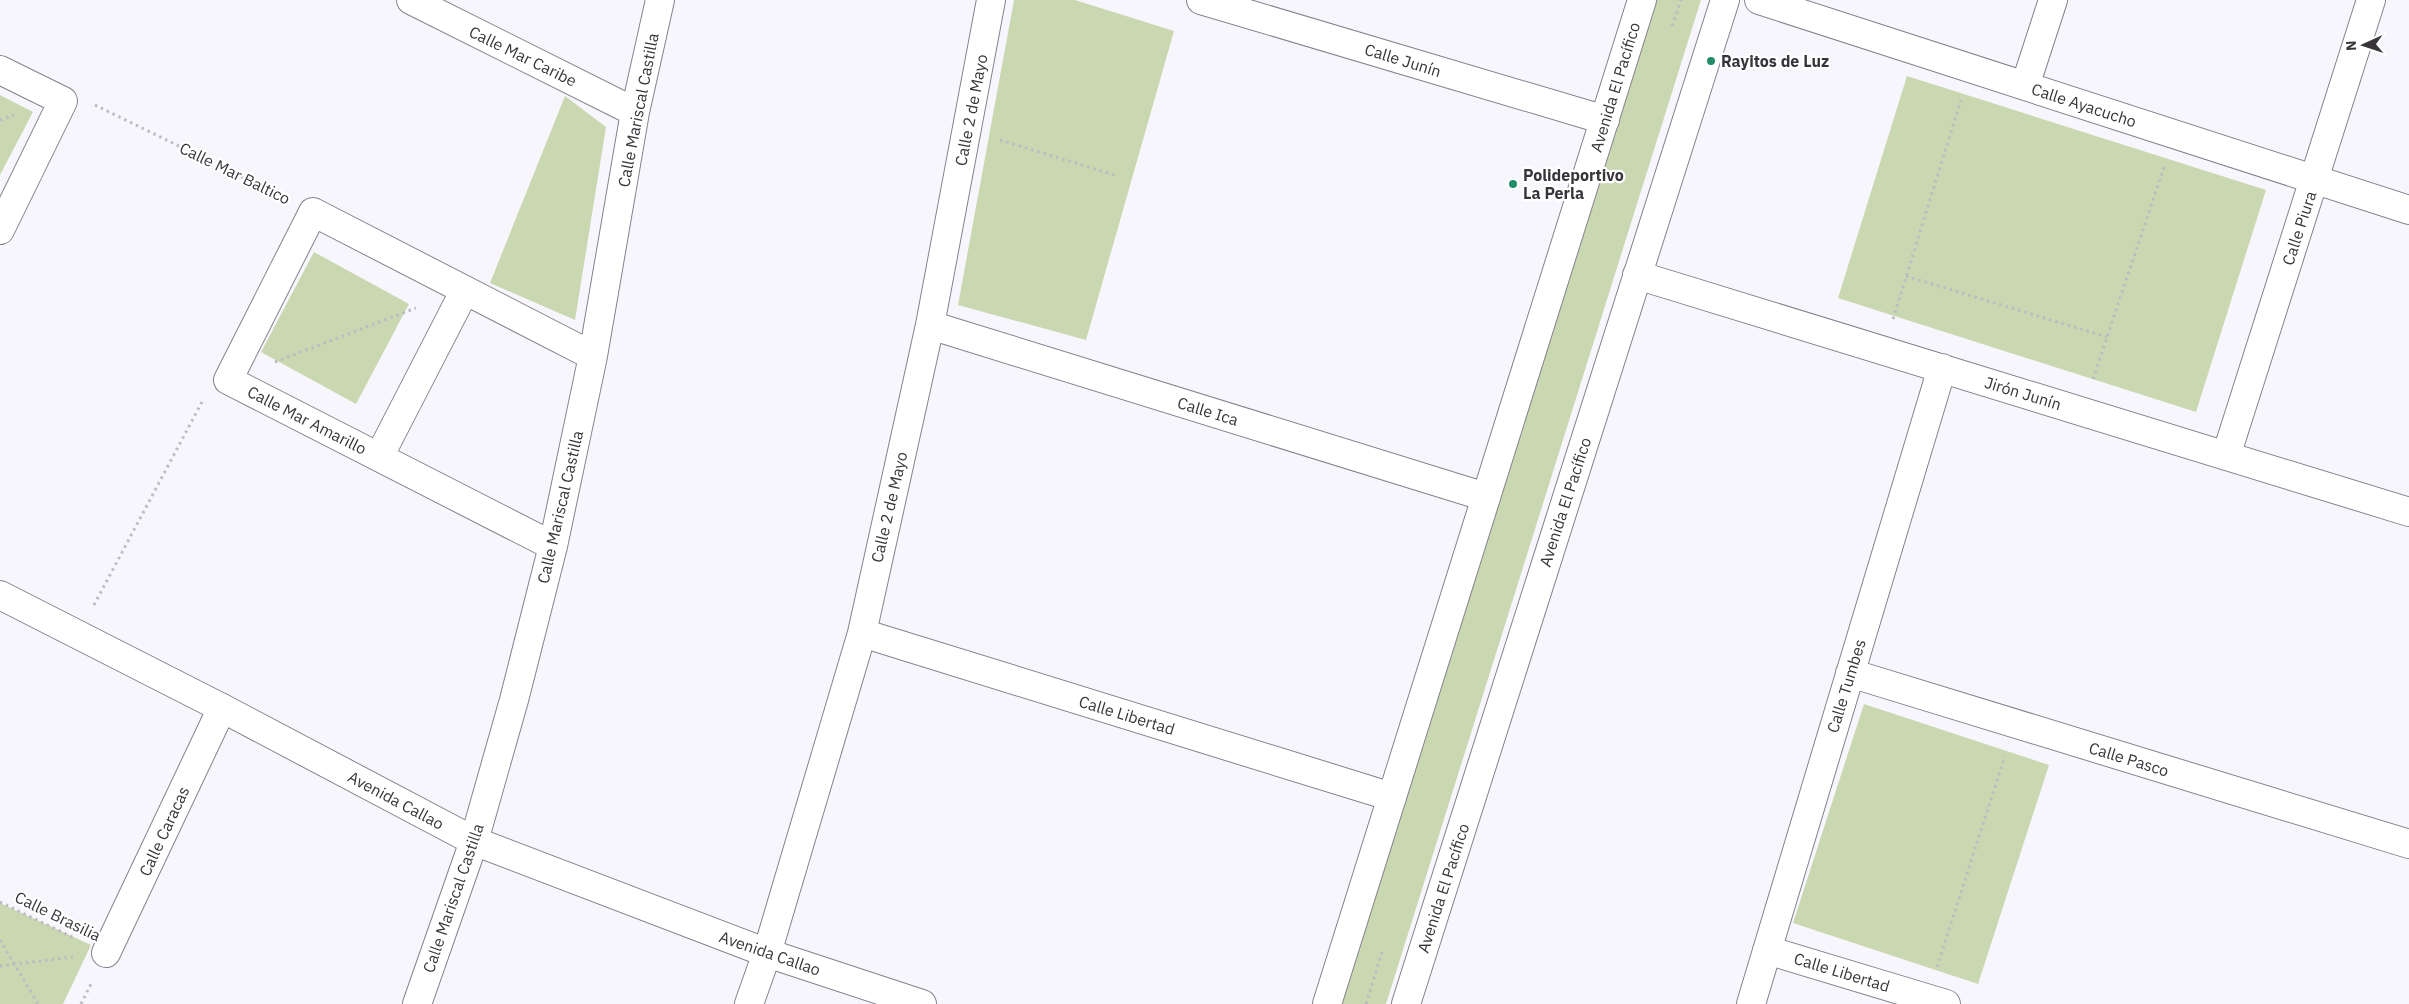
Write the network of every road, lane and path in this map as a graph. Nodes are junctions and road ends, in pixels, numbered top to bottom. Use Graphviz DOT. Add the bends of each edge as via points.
graph roads {
  1 [pos="410,0"];
  2 [pos="660,0"];
  3 [pos="991,0"];
  4 [pos="1201,0"];
  5 [pos="1642,0"];
  6 [pos="1725,0"];
  7 [pos="1759,0"];
  8 [pos="2053,0"];
  9 [pos="2371,0"];
  10 [pos="1970,68"];
  11 [pos="0,70"];
  12 [pos="2025,86"];
  13 [pos="63,101"];
  14 [pos="635,112"];
  15 [pos="1605,120"];
  16 [pos="967,130"];
  17 [pos="2175,134"];
  18 [pos="1118,176"];
  19 [pos="2314,179"];
  20 [pos="2409,210"];
  21 [pos="313,212"];
  22 [pos="0,230"];
  23 [pos="1637,275"];
  24 [pos="1906,276"];
  25 [pos="464,290"];
  26 [pos="930,326"];
  27 [pos="2107,337"];
  28 [pos="1884,350"];
  29 [pos="594,356"];
  30 [pos="1942,368"];
  31 [pos="228,380"];
  32 [pos="2083,410"];
  33 [pos="2226,456"];
  34 [pos="380,457"];
  35 [pos="1486,497"];
  36 [pos="2409,512"];
  37 [pos="553,546"];
  38 [pos="0,595"];
  39 [pos="862,633"];
  40 [pos="79,634"];
  41 [pos="1850,673"];
  42 [pos="222,708"];
  43 [pos="2015,724"];
  44 [pos="1392,796"];
  45 [pos="474,841"];
  46 [pos="2409,844"];
  47 [pos="0,902"];
  48 [pos="0,940"];
  49 [pos="1768,950"];
  50 [pos="106,953"];
  51 [pos="767,953"];
  52 [pos="14,964"];
  53 [pos="0,966"];
  54 [pos="1936,1001"];
  55 [pos="38,1004"];
  56 [pos="417,1004"];
  57 [pos="749,1004"];
  58 [pos="922,1004"];
  59 [pos="1327,1004"];
  60 [pos="1406,1004"];
  61 [pos="1751,1004"];
  1 -- 14 [label="street, Calle Mar Caribe"];
  2 -- 14 [label="street, Calle Mariscal Castilla"];
  3 -- 16 [label="street, Calle 2 de Mayo"];
  4 -- 15 [label="street, Calle Junín"];
  5 -- 15 [label="street, Avenida El Pacífico"];
  6 -- 23 [label="street, Avenida El Pacífico"];
  7 -- 10 [label="street, Calle Ayacucho"];
  8 -- 12 [label="street"];
  9 -- 19 [label="street, Calle Piura"];
  10 -- 12 [label="street, Calle Ayacucho"];
  10 -- 24 [label="path"];
  11 -- 13 [label="street"];
  12 -- 17 [label="street, Calle Ayacucho"];
  13 -- 21 [label="path, Calle Mar Baltico" via="95,105"];
  13 -- 22 [label="street"];
  14 -- 29 [label="street, Calle Mariscal Castilla"];
  15 -- 35 [label="street, Avenida El Pacífico"];
  16 -- 18 [label="path"];
  16 -- 26 [label="street, Calle 2 de Mayo"];
  17 -- 19 [label="street, Calle Ayacucho"];
  17 -- 27 [label="path"];
  19 -- 20 [label="street, Calle Ayacucho"];
  19 -- 33 [label="street, Calle Piura"];
  21 -- 25 [label="street"];
  21 -- 31 [label="street, Calle Mar Amarillo"];
  23 -- 28 [label="street, Jirón Junín"];
  23 -- 60 [label="street, Avenida El Pacífico"];
  24 -- 27 [label="path"];
  24 -- 28 [label="path"];
  25 -- 29 [label="street"];
  25 -- 31 [label="path"];
  25 -- 34 [label="street"];
  26 -- 35 [label="street, Calle Ica"];
  26 -- 39 [label="street, Calle 2 de Mayo"];
  27 -- 32 [label="path"];
  28 -- 30 [label="street, Jirón Junín"];
  29 -- 37 [label="street, Calle Mariscal Castilla"];
  30 -- 32 [label="street, Jirón Junín"];
  30 -- 41 [label="street, Calle Tumbes"];
  31 -- 34 [label="street, Calle Mar Amarillo"];
  31 -- 40 [label="path" via="207,393"];
  32 -- 33 [label="street, Jirón Junín"];
  33 -- 36 [label="street, Jirón Junín"];
  34 -- 37 [label="street, Calle Mar Amarillo"];
  35 -- 44 [label="street, Avenida El Pacífico"];
  37 -- 45 [label="street, Calle Mariscal Castilla"];
  38 -- 40 [label="street, Avenida Callao"];
  39 -- 44 [label="street, Calle Libertad"];
  39 -- 51 [label="street, Calle 2 de Mayo"];
  40 -- 42 [label="street, Avenida Callao"];
  41 -- 43 [label="street, Calle Pasco"];
  41 -- 49 [label="street, Calle Tumbes"];
  42 -- 45 [label="street, Avenida Callao"];
  42 -- 50 [label="street, Calle Caracas"];
  43 -- 46 [label="street, Calle Pasco"];
  43 -- 54 [label="path"];
  44 -- 59 [label="street, Avenida El Pacífico"];
  45 -- 51 [label="street, Avenida Callao"];
  45 -- 56 [label="street, Calle Mariscal Castilla"];
  47 -- 50 [label="path, Calle Brasilia"];
  48 -- 52 [label="path"];
  49 -- 54 [label="street, Calle Libertad"];
  49 -- 61 [label="street, Calle Tumbes"];
  50 -- 52 [label="path"];
  51 -- 57 [label="street, Calle 2 de Mayo"];
  51 -- 58 [label="street, Avenida Callao"];
  52 -- 53 [label="path"];
  52 -- 55 [label="path"];
}
